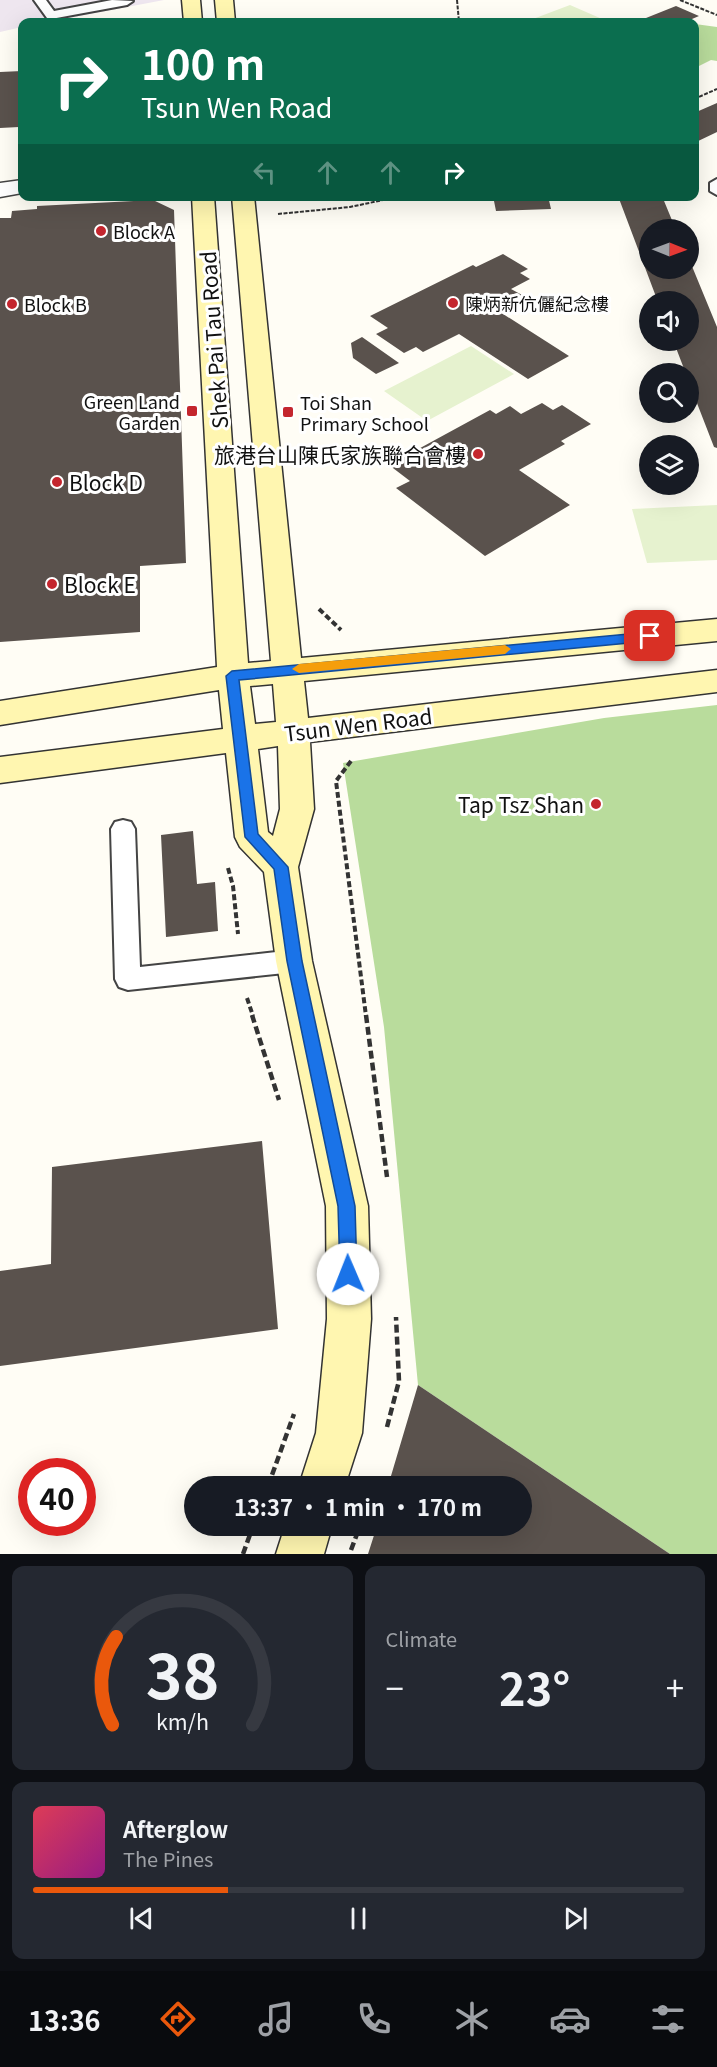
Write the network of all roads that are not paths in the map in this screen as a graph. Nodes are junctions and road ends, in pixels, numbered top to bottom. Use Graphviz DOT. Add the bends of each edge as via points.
graph roads {
  1 [pos="40,0"];
  2 [pos="191,0"];
  3 [pos="224,0"];
  4 [pos="127,1"];
  5 [pos="193,18"];
  6 [pos="226,18"];
  7 [pos="717,183"];
  8 [pos="18,187"];
  9 [pos="0,190"];
  10 [pos="717,191"];
  11 [pos="203,201"];
  12 [pos="243,201"];
  13 [pos="717,630"];
  14 [pos="287,670"];
  15 [pos="232,676"];
  16 [pos="717,681"];
  17 [pos="0,713"];
  18 [pos="293,732"];
  19 [pos="239,739"];
  20 [pos="0,770"];
  21 [pos="123,829"];
  22 [pos="281,867"];
  23 [pos="294,961"];
  24 [pos="325,1476"];
  25 [pos="306,1536"];
  26 [pos="300,1554"];
  1 -- 4 [label="lane" via="51,15"];
  2 -- 5 [label="main road"];
  3 -- 6 [label="main road"];
  7 -- 10 [label="lane"];
  8 -- 9 [label="street"];
  11 -- 15 [label="main road, Shek Pai Tau Road"];
  12 -- 14 [label="main road, Shek Pai Tau Road"];
  13 -- 14 [label="main road"];
  14 -- 15 [label="main road"];
  14 -- 18 [label="main road, Shek Pai Tau Road"];
  15 -- 17 [label="main road"];
  15 -- 19 [label="main road, Shek Pai Tau Road"];
  16 -- 18 [label="main road, Tsun Wen Road"];
  18 -- 19 [label="main road, Tsun Wen Road"];
  18 -- 22 [label="main road, Shek Pai Tau Road" via="297,809"];
  19 -- 20 [label="main road, Tsun Wen Road"];
  19 -- 22 [label="main road, Shek Pai Tau Road" via="252,837"];
  21 -- 23 [label="lane" via="128,979"];
  22 -- 23 [label="main road, Shek Pai Tau Road"];
  23 -- 24 [label="main road, Shek Pai Tau Road" via="347,1206 350,1319 339,1433"];
  25 -- 26 [label="main road"];
}
